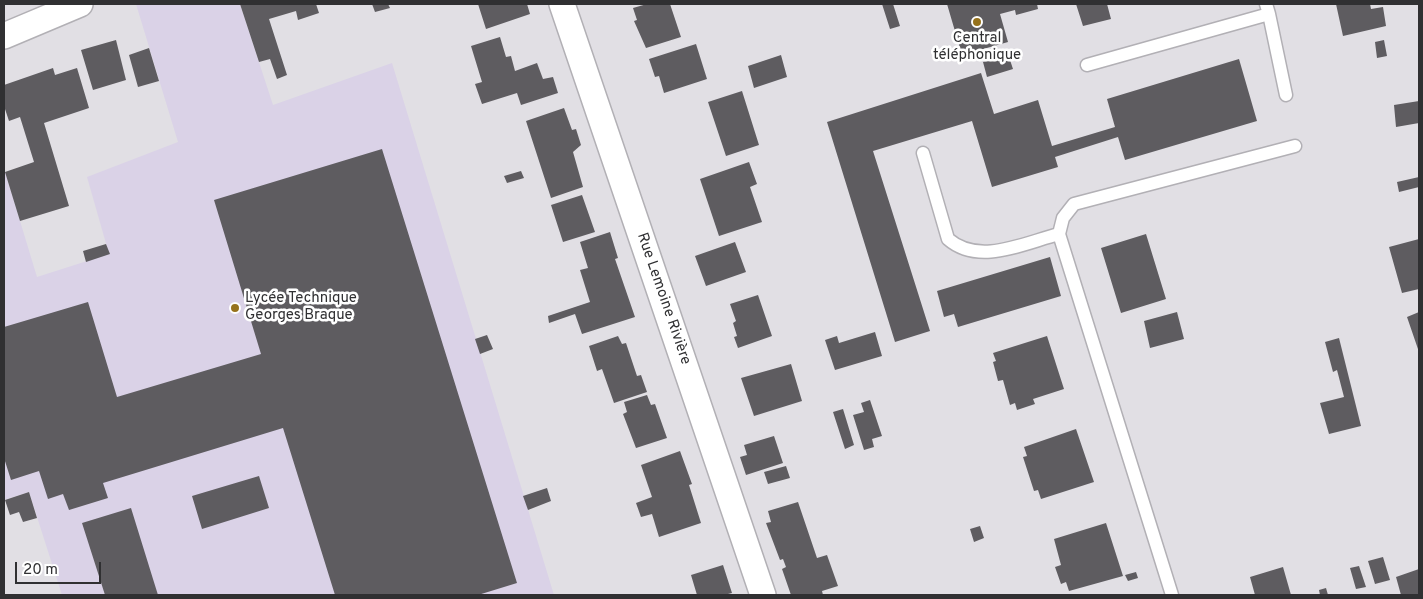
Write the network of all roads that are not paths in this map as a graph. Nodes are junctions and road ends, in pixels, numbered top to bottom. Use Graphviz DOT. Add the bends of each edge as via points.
graph roads {
  1 [pos="80,4"];
  2 [pos="562,4"];
  3 [pos="1268,9"];
  4 [pos="4,36"];
  5 [pos="1087,65"];
  6 [pos="1286,95"];
  7 [pos="1295,146"];
  8 [pos="923,153"];
  9 [pos="1059,234"];
  10 [pos="763,595"];
  11 [pos="1172,595"];
  1 -- 4 [label="street"];
  2 -- 10 [label="street, Rue Lemoine Rivière"];
  3 -- 5 [label="lane"];
  3 -- 6 [label="lane"];
  7 -- 9 [label="lane" via="1074,204 1063,218"];
  8 -- 9 [label="lane" via="948,240 959,249 986,254"];
  9 -- 11 [label="lane"];
}
